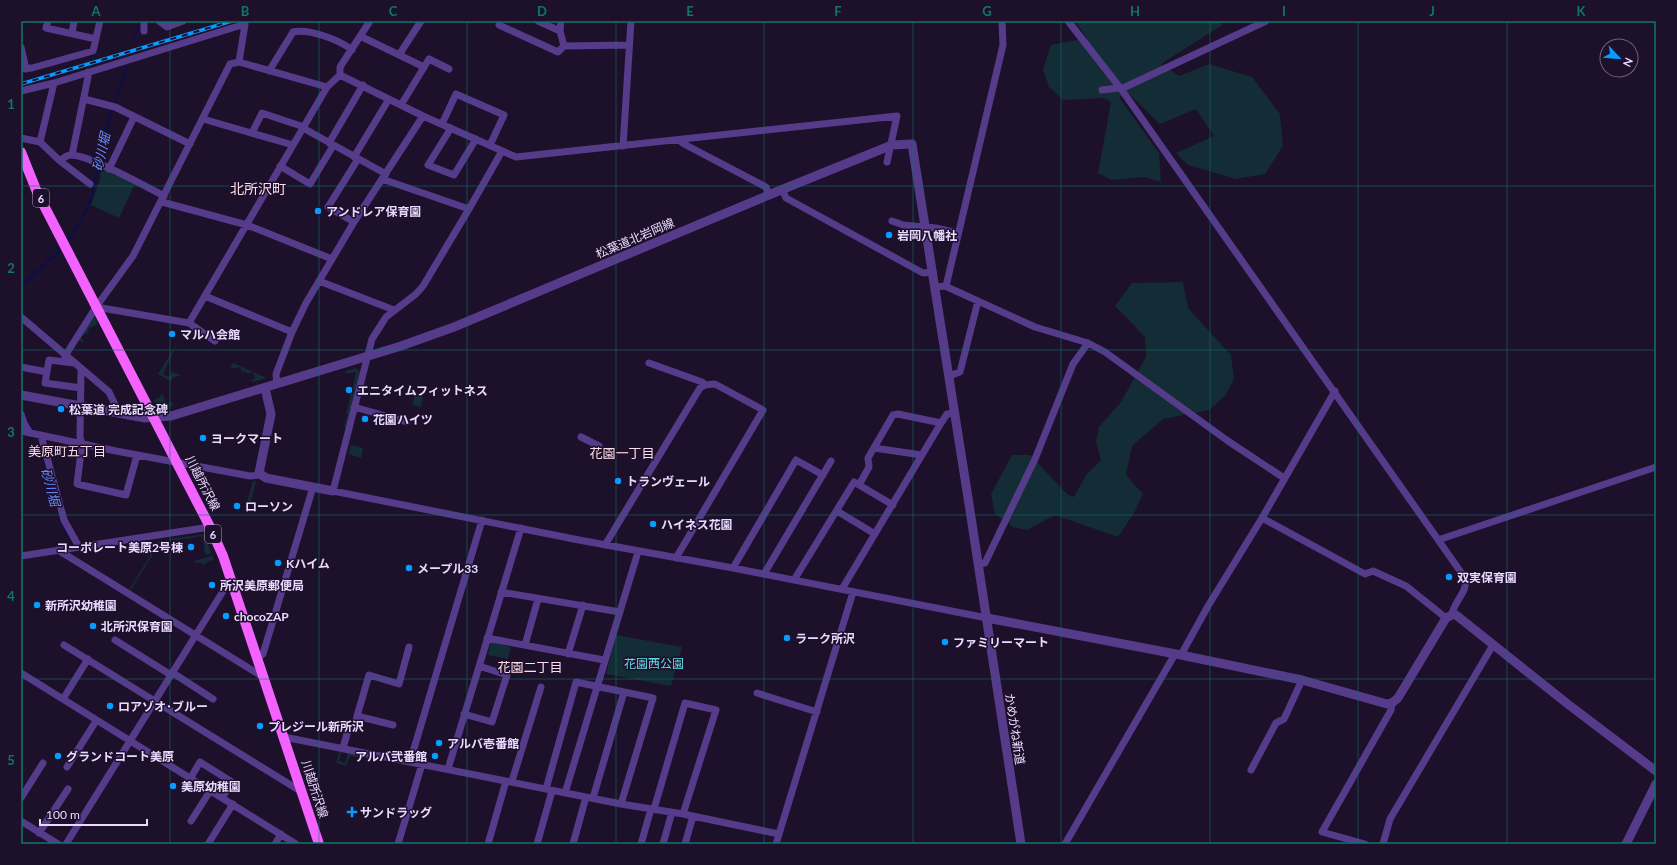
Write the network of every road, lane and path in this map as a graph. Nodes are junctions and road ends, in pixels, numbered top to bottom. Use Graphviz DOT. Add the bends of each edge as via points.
graph roads {
  1 [pos="48,21"];
  2 [pos="74,21"];
  3 [pos="100,21"];
  4 [pos="145,21"];
  5 [pos="159,21"];
  6 [pos="183,21"];
  7 [pos="370,21"];
  8 [pos="538,21"];
  9 [pos="561,21"];
  10 [pos="631,21"];
  11 [pos="1002,21"];
  12 [pos="1068,21"];
  13 [pos="1266,21"];
  14 [pos="419,22"];
  15 [pos="499,25"];
  16 [pos="144,31"];
  17 [pos="560,31"];
  18 [pos="72,33"];
  19 [pos="360,36"];
  20 [pos="96,39"];
  21 [pos="629,45"];
  22 [pos="564,46"];
  23 [pos="21,47"];
  24 [pos="352,50"];
  25 [pos="398,55"];
  26 [pos="239,62"];
  27 [pos="424,67"];
  28 [pos="23,69"];
  29 [pos="449,69"];
  30 [pos="269,71"];
  31 [pos="88,72"];
  32 [pos="340,75"];
  33 [pos="54,83"];
  34 [pos="363,85"];
  35 [pos="327,88"];
  36 [pos="1120,89"];
  37 [pos="1102,90"];
  38 [pos="21,91"];
  39 [pos="84,99"];
  40 [pos="389,99"];
  41 [pos="401,105"];
  42 [pos="422,116"];
  43 [pos="134,117"];
  44 [pos="203,119"];
  45 [pos="442,124"];
  46 [pos="303,127"];
  47 [pos="451,128"];
  48 [pos="252,133"];
  49 [pos="21,138"];
  50 [pos="476,139"];
  51 [pos="679,140"];
  52 [pos="40,142"];
  53 [pos="190,144"];
  54 [pos="331,144"];
  55 [pos="912,144"];
  56 [pos="293,145"];
  57 [pos="490,145"];
  58 [pos="892,145"];
  59 [pos="623,146"];
  60 [pos="502,151"];
  61 [pos="21,152"];
  62 [pos="72,155"];
  63 [pos="356,158"];
  64 [pos="60,161"];
  65 [pos="887,162"];
  66 [pos="280,166"];
  67 [pos="109,169"];
  68 [pos="384,177"];
  69 [pos="90,184"];
  70 [pos="782,189"];
  71 [pos="769,194"];
  72 [pos="163,199"];
  73 [pos="469,209"];
  74 [pos="892,221"];
  75 [pos="354,222"];
  76 [pos="247,225"];
  77 [pos="926,227"];
  78 [pos="957,233"];
  79 [pos="332,259"];
  80 [pos="933,272"];
  81 [pos="319,281"];
  82 [pos="946,286"];
  83 [pos="935,287"];
  84 [pos="205,296"];
  85 [pos="978,301"];
  86 [pos="96,306"];
  87 [pos="394,310"];
  88 [pos="21,318"];
  89 [pos="189,323"];
  90 [pos="292,332"];
  91 [pos="215,341"];
  92 [pos="1088,343"];
  93 [pos="65,356"];
  94 [pos="367,356"];
  95 [pos="74,363"];
  96 [pos="649,363"];
  97 [pos="21,367"];
  98 [pos="81,369"];
  99 [pos="47,372"];
  100 [pos="949,376"];
  101 [pos="277,384"];
  102 [pos="705,385"];
  103 [pos="81,388"];
  104 [pos="265,388"];
  105 [pos="1334,392"];
  106 [pos="21,395"];
  107 [pos="80,405"];
  108 [pos="354,407"];
  109 [pos="119,413"];
  110 [pos="955,413"];
  111 [pos="21,414"];
  112 [pos="154,418"];
  113 [pos="407,422"];
  114 [pos="941,423"];
  115 [pos="21,431"];
  116 [pos="35,434"];
  117 [pos="581,437"];
  118 [pos="82,444"];
  119 [pos="599,446"];
  120 [pos="874,448"];
  121 [pos="137,455"];
  122 [pos="922,455"];
  123 [pos="831,461"];
  124 [pos="177,462"];
  125 [pos="1656,467"];
  126 [pos="260,475"];
  127 [pos="823,475"];
  128 [pos="1284,478"];
  129 [pos="858,485"];
  130 [pos="313,487"];
  131 [pos="333,491"];
  132 [pos="893,505"];
  133 [pos="837,511"];
  134 [pos="1262,518"];
  135 [pos="482,520"];
  136 [pos="210,527"];
  137 [pos="521,528"];
  138 [pos="875,534"];
  139 [pos="1438,540"];
  140 [pos="606,545"];
  141 [pos="79,547"];
  142 [pos="58,550"];
  143 [pos="638,552"];
  144 [pos="21,556"];
  145 [pos="676,558"];
  146 [pos="978,564"];
  147 [pos="733,568"];
  148 [pos="764,574"];
  149 [pos="230,580"];
  150 [pos="794,580"];
  151 [pos="842,589"];
  152 [pos="501,592"];
  153 [pos="853,592"];
  154 [pos="538,599"];
  155 [pos="583,605"];
  156 [pos="620,612"];
  157 [pos="1449,616"];
  158 [pos="987,618"];
  159 [pos="196,636"];
  160 [pos="487,638"];
  161 [pos="116,640"];
  162 [pos="64,645"];
  163 [pos="525,645"];
  164 [pos="1493,645"];
  165 [pos="409,647"];
  166 [pos="568,654"];
  167 [pos="1178,655"];
  168 [pos="256,657"];
  169 [pos="88,659"];
  170 [pos="604,660"];
  171 [pos="479,666"];
  172 [pos="21,673"];
  173 [pos="172,674"];
  174 [pos="263,677"];
  175 [pos="1302,680"];
  176 [pos="541,687"];
  177 [pos="596,687"];
  178 [pos="624,692"];
  179 [pos="757,693"];
  180 [pos="63,699"];
  181 [pos="213,699"];
  182 [pos="155,700"];
  183 [pos="1392,703"];
  184 [pos="817,712"];
  185 [pos="464,714"];
  186 [pos="357,716"];
  187 [pos="96,721"];
  188 [pos="393,725"];
  189 [pos="284,737"];
  190 [pos="130,742"];
  191 [pos="343,748"];
  192 [pos="410,762"];
  193 [pos="43,763"];
  194 [pos="422,764"];
  195 [pos="67,767"];
  196 [pos="448,769"];
  197 [pos="1251,770"];
  198 [pos="1656,771"];
  199 [pos="190,779"];
  200 [pos="509,781"];
  201 [pos="1656,784"];
  202 [pos="68,789"];
  203 [pos="549,790"];
  204 [pos="210,791"];
  205 [pos="302,792"];
  206 [pos="564,793"];
  207 [pos="21,798"];
  208 [pos="222,798"];
  209 [pos="590,798"];
  210 [pos="233,804"];
  211 [pos="621,804"];
  212 [pos="652,809"];
  213 [pos="672,812"];
  214 [pos="683,814"];
  215 [pos="693,816"];
  216 [pos="21,821"];
  217 [pos="191,821"];
  218 [pos="39,833"];
  219 [pos="281,834"];
  220 [pos="779,834"];
  221 [pos="316,842"];
  222 [pos="58,844"];
  223 [pos="66,844"];
  224 [pos="208,844"];
  225 [pos="275,844"];
  226 [pos="296,844"];
  227 [pos="398,844"];
  228 [pos="488,844"];
  229 [pos="537,844"];
  230 [pos="573,844"];
  231 [pos="641,844"];
  232 [pos="663,844"];
  233 [pos="685,844"];
  234 [pos="776,844"];
  235 [pos="1021,844"];
  236 [pos="1065,844"];
  237 [pos="1365,844"];
  238 [pos="1383,844"];
  239 [pos="1626,844"];
  1 -- 18 [label="street" via="46,28"];
  2 -- 18 [label="street"];
  3 -- 20 [label="street"];
  4 -- 16 [label="street"];
  5 -- 6 [label="street" via="167,27"];
  7 -- 19 [label="street"];
  8 -- 17 [label="street"];
  9 -- 17 [label="street"];
  10 -- 21 [label="street"];
  11 -- 78 [label="street" via="1003,45"];
  12 -- 36 [label="street"];
  13 -- 36 [label="street"];
  14 -- 25 [label="street"];
  15 -- 22 [label="street" via="558,52"];
  17 -- 22 [label="street"];
  18 -- 20 [label="street"];
  19 -- 24 [label="street"];
  19 -- 25 [label="street"];
  20 -- 28 [label="street" via="93,50"];
  21 -- 22 [label="street"];
  21 -- 59 [label="street"];
  23 -- 28 [label="street"];
  24 -- 30 [label="street" via="340,42 300,30 293,32"];
  24 -- 32 [label="street" via="340,67"];
  25 -- 27 [label="street"];
  26 -- 30 [label="street"];
  26 -- 31 [label="street" via="245,24"];
  26 -- 44 [label="street" via="230,64"];
  27 -- 29 [label="street" via="429,59"];
  27 -- 41 [label="street"];
  30 -- 35 [label="street"];
  31 -- 33 [label="street"];
  31 -- 39 [label="street"];
  32 -- 34 [label="street"];
  32 -- 35 [label="street"];
  33 -- 38 [label="street"];
  33 -- 52 [label="street"];
  34 -- 40 [label="street"];
  34 -- 54 [label="street"];
  35 -- 46 [label="street"];
  36 -- 37 [label="street"];
  36 -- 105 [label="street"];
  39 -- 43 [label="street" via="113,106"];
  39 -- 62 [label="street"];
  40 -- 41 [label="street"];
  40 -- 63 [label="street"];
  41 -- 42 [label="street"];
  42 -- 45 [label="street"];
  42 -- 68 [label="street"];
  43 -- 53 [label="street"];
  43 -- 67 [label="street"];
  44 -- 48 [label="street"];
  44 -- 53 [label="street"];
  45 -- 47 [label="street"];
  45 -- 57 [label="street" via="456,94 504,115"];
  46 -- 48 [label="street" via="262,113"];
  46 -- 54 [label="street"];
  46 -- 56 [label="street"];
  47 -- 50 [label="street"];
  47 -- 50 [label="street" via="428,166 454,175"];
  48 -- 56 [label="street"];
  49 -- 52 [label="street"];
  50 -- 57 [label="street"];
  51 -- 58 [label="street" via="897,116"];
  51 -- 59 [label="street"];
  51 -- 71 [label="street" via="766,187"];
  52 -- 64 [label="street"];
  53 -- 72 [label="street"];
  54 -- 63 [label="street"];
  54 -- 66 [label="street" via="310,184"];
  55 -- 58 [label="street, 松葉道北岩岡線"];
  55 -- 77 [label="street, かめがね新道"];
  56 -- 66 [label="street"];
  57 -- 60 [label="street"];
  58 -- 65 [label="street"];
  58 -- 70 [label="street, 松葉道北岩岡線"];
  59 -- 60 [label="street" via="522,157"];
  60 -- 73 [label="street"];
  61 -- 86 [label="main road, 川越所沢線 / 6" via="38,192"];
  62 -- 64 [label="street"];
  62 -- 67 [label="street"];
  63 -- 68 [label="street"];
  63 -- 75 [label="street" via="328,207"];
  64 -- 69 [label="street"];
  66 -- 76 [label="street"];
  67 -- 72 [label="street"];
  68 -- 73 [label="street"];
  68 -- 75 [label="street"];
  70 -- 71 [label="street, 松葉道北岩岡線"];
  70 -- 80 [label="street" via="786,198 883,252 923,273"];
  71 -- 94 [label="street, 松葉道北岩岡線" via="454,327"];
  72 -- 76 [label="street"];
  72 -- 86 [label="street" via="133,256"];
  73 -- 87 [label="street" via="423,286"];
  74 -- 77 [label="street"];
  75 -- 79 [label="street"];
  76 -- 79 [label="street"];
  76 -- 84 [label="street"];
  77 -- 78 [label="street"];
  77 -- 80 [label="street, かめがね新道"];
  78 -- 82 [label="street"];
  79 -- 81 [label="street"];
  80 -- 83 [label="street, かめがね新道"];
  81 -- 87 [label="street"];
  81 -- 90 [label="street"];
  82 -- 83 [label="street"];
  82 -- 85 [label="street"];
  83 -- 100 [label="street, かめがね新道"];
  84 -- 89 [label="street"];
  84 -- 90 [label="street"];
  85 -- 92 [label="street" via="1035,327"];
  85 -- 100 [label="street" via="960,372"];
  86 -- 89 [label="street"];
  86 -- 93 [label="street"];
  86 -- 112 [label="main road, 川越所沢線 / 6"];
  87 -- 94 [label="street" via="375,333"];
  88 -- 93 [label="street"];
  89 -- 91 [label="street"];
  90 -- 101 [label="street" via="276,374"];
  92 -- 128 [label="street" via="1105,352"];
  92 -- 146 [label="street" via="1073,364 1035,459 985,563"];
  93 -- 95 [label="street"];
  94 -- 101 [label="street, 松葉道北岩岡線"];
  94 -- 108 [label="street"];
  95 -- 98 [label="street"];
  95 -- 99 [label="street" via="49,360"];
  96 -- 102 [label="street"];
  97 -- 99 [label="street"];
  98 -- 103 [label="street"];
  98 -- 109 [label="street" via="109,392"];
  99 -- 103 [label="street" via="45,383"];
  100 -- 110 [label="street, かめがね新道"];
  101 -- 104 [label="street, 松葉道北岩岡線"];
  102 -- 140 [label="street" via="700,388"];
  102 -- 145 [label="street" via="715,384 763,410"];
  103 -- 107 [label="street"];
  104 -- 112 [label="street, 松葉道北岩岡線" via="171,416"];
  104 -- 126 [label="street" via="271,414 259,468"];
  105 -- 128 [label="street"];
  105 -- 139 [label="street"];
  106 -- 107 [label="street, 松葉道北岩岡線"];
  107 -- 109 [label="street, 松葉道北岩岡線"];
  107 -- 118 [label="street"];
  108 -- 113 [label="street"];
  108 -- 131 [label="street"];
  109 -- 112 [label="street, 松葉道北岩岡線"];
  110 -- 114 [label="street" via="946,414"];
  110 -- 146 [label="street, かめがね新道"];
  111 -- 116 [label="street" via="24,423"];
  112 -- 124 [label="main road, 川越所沢線 / 6"];
  114 -- 120 [label="street" via="893,415"];
  114 -- 122 [label="street"];
  115 -- 116 [label="street"];
  116 -- 118 [label="street"];
  116 -- 141 [label="street" via="42,439 64,520"];
  117 -- 119 [label="street"];
  118 -- 121 [label="street"];
  118 -- 121 [label="street" via="77,484 126,495"];
  120 -- 122 [label="street"];
  120 -- 129 [label="street" via="868,458 868,467"];
  121 -- 124 [label="street"];
  122 -- 132 [label="street"];
  123 -- 127 [label="street"];
  124 -- 126 [label="street" via="250,476"];
  124 -- 136 [label="main road, 川越所沢線 / 6"];
  125 -- 139 [label="street"];
  126 -- 130 [label="street"];
  127 -- 147 [label="street" via="796,460"];
  127 -- 148 [label="street"];
  128 -- 134 [label="street"];
  129 -- 132 [label="street"];
  129 -- 133 [label="street" via="854,482"];
  130 -- 131 [label="street"];
  130 -- 168 [label="street" via="263,654"];
  131 -- 135 [label="street"];
  132 -- 138 [label="street"];
  133 -- 138 [label="street"];
  133 -- 150 [label="street"];
  134 -- 157 [label="street" via="1365,574 1373,571 1406,586"];
  134 -- 167 [label="street"];
  135 -- 137 [label="street"];
  135 -- 192 [label="street"];
  136 -- 141 [label="street"];
  136 -- 149 [label="main road, 川越所沢線 / 6"];
  137 -- 140 [label="street"];
  137 -- 152 [label="street"];
  138 -- 151 [label="street"];
  139 -- 157 [label="street" via="1466,581"];
  140 -- 143 [label="street"];
  141 -- 142 [label="street"];
  142 -- 144 [label="street"];
  142 -- 159 [label="street"];
  143 -- 145 [label="street"];
  143 -- 156 [label="street"];
  145 -- 147 [label="street"];
  146 -- 158 [label="street, かめがね新道"];
  147 -- 148 [label="street"];
  148 -- 150 [label="street"];
  149 -- 159 [label="street"];
  149 -- 168 [label="main road, 川越所沢線 / 6"];
  150 -- 151 [label="street"];
  151 -- 153 [label="street"];
  152 -- 154 [label="street"];
  152 -- 160 [label="street"];
  153 -- 158 [label="street"];
  153 -- 184 [label="street"];
  154 -- 155 [label="street"];
  154 -- 163 [label="street"];
  155 -- 156 [label="street"];
  155 -- 166 [label="street"];
  156 -- 170 [label="street"];
  157 -- 164 [label="street" via="1456,615"];
  157 -- 183 [label="street" via="1398,698"];
  158 -- 167 [label="street"];
  158 -- 235 [label="street, かめがね新道"];
  159 -- 173 [label="street"];
  159 -- 174 [label="street"];
  160 -- 163 [label="street"];
  160 -- 171 [label="street"];
  161 -- 173 [label="street"];
  162 -- 169 [label="street"];
  163 -- 166 [label="street"];
  164 -- 198 [label="street"];
  164 -- 238 [label="street" via="1390,819"];
  165 -- 186 [label="street" via="399,684 369,675"];
  166 -- 170 [label="street"];
  167 -- 175 [label="street"];
  167 -- 236 [label="street"];
  168 -- 174 [label="main road, 川越所沢線 / 6"];
  169 -- 180 [label="street"];
  169 -- 182 [label="street"];
  170 -- 177 [label="street"];
  171 -- 185 [label="street"];
  171 -- 185 [label="street" via="507,675 492,722"];
  172 -- 180 [label="street"];
  173 -- 181 [label="street"];
  173 -- 182 [label="street"];
  174 -- 189 [label="main road, 川越所沢線 / 6"];
  175 -- 183 [label="street" via="1387,704"];
  175 -- 197 [label="street" via="1284,720 1276,723"];
  176 -- 200 [label="street"];
  177 -- 178 [label="street"];
  177 -- 203 [label="street" via="576,682"];
  177 -- 206 [label="street"];
  178 -- 209 [label="street"];
  178 -- 211 [label="street" via="653,698"];
  179 -- 184 [label="street"];
  180 -- 187 [label="street"];
  182 -- 190 [label="street"];
  182 -- 205 [label="street"];
  183 -- 237 [label="street" via="1391,710 1322,832"];
  184 -- 220 [label="street"];
  185 -- 196 [label="street"];
  186 -- 188 [label="street"];
  186 -- 191 [label="street" via="356,721 349,727"];
  187 -- 190 [label="street"];
  187 -- 195 [label="street"];
  189 -- 191 [label="street"];
  189 -- 205 [label="main road, 川越所沢線 / 6"];
  190 -- 199 [label="street"];
  190 -- 223 [label="street"];
  191 -- 192 [label="street"];
  192 -- 194 [label="street"];
  193 -- 207 [label="street"];
  194 -- 196 [label="street"];
  194 -- 227 [label="street"];
  196 -- 200 [label="street"];
  199 -- 204 [label="street"];
  199 -- 208 [label="street" via="200,762 232,782"];
  200 -- 203 [label="street"];
  200 -- 228 [label="street"];
  201 -- 239 [label="street"];
  202 -- 218 [label="street"];
  203 -- 206 [label="street"];
  203 -- 229 [label="street"];
  204 -- 208 [label="street"];
  204 -- 217 [label="street"];
  205 -- 221 [label="main road, 川越所沢線 / 6"];
  206 -- 209 [label="street"];
  208 -- 210 [label="street"];
  209 -- 211 [label="street"];
  209 -- 230 [label="street"];
  210 -- 219 [label="street"];
  210 -- 224 [label="street"];
  211 -- 212 [label="street"];
  212 -- 213 [label="street"];
  212 -- 214 [label="street" via="685,703 716,710"];
  212 -- 231 [label="street"];
  213 -- 214 [label="street"];
  213 -- 232 [label="street"];
  214 -- 215 [label="street"];
  215 -- 220 [label="street"];
  215 -- 233 [label="street"];
  216 -- 218 [label="street"];
  218 -- 222 [label="street"];
  219 -- 225 [label="street"];
  219 -- 226 [label="street"];
  220 -- 234 [label="street"];
}
